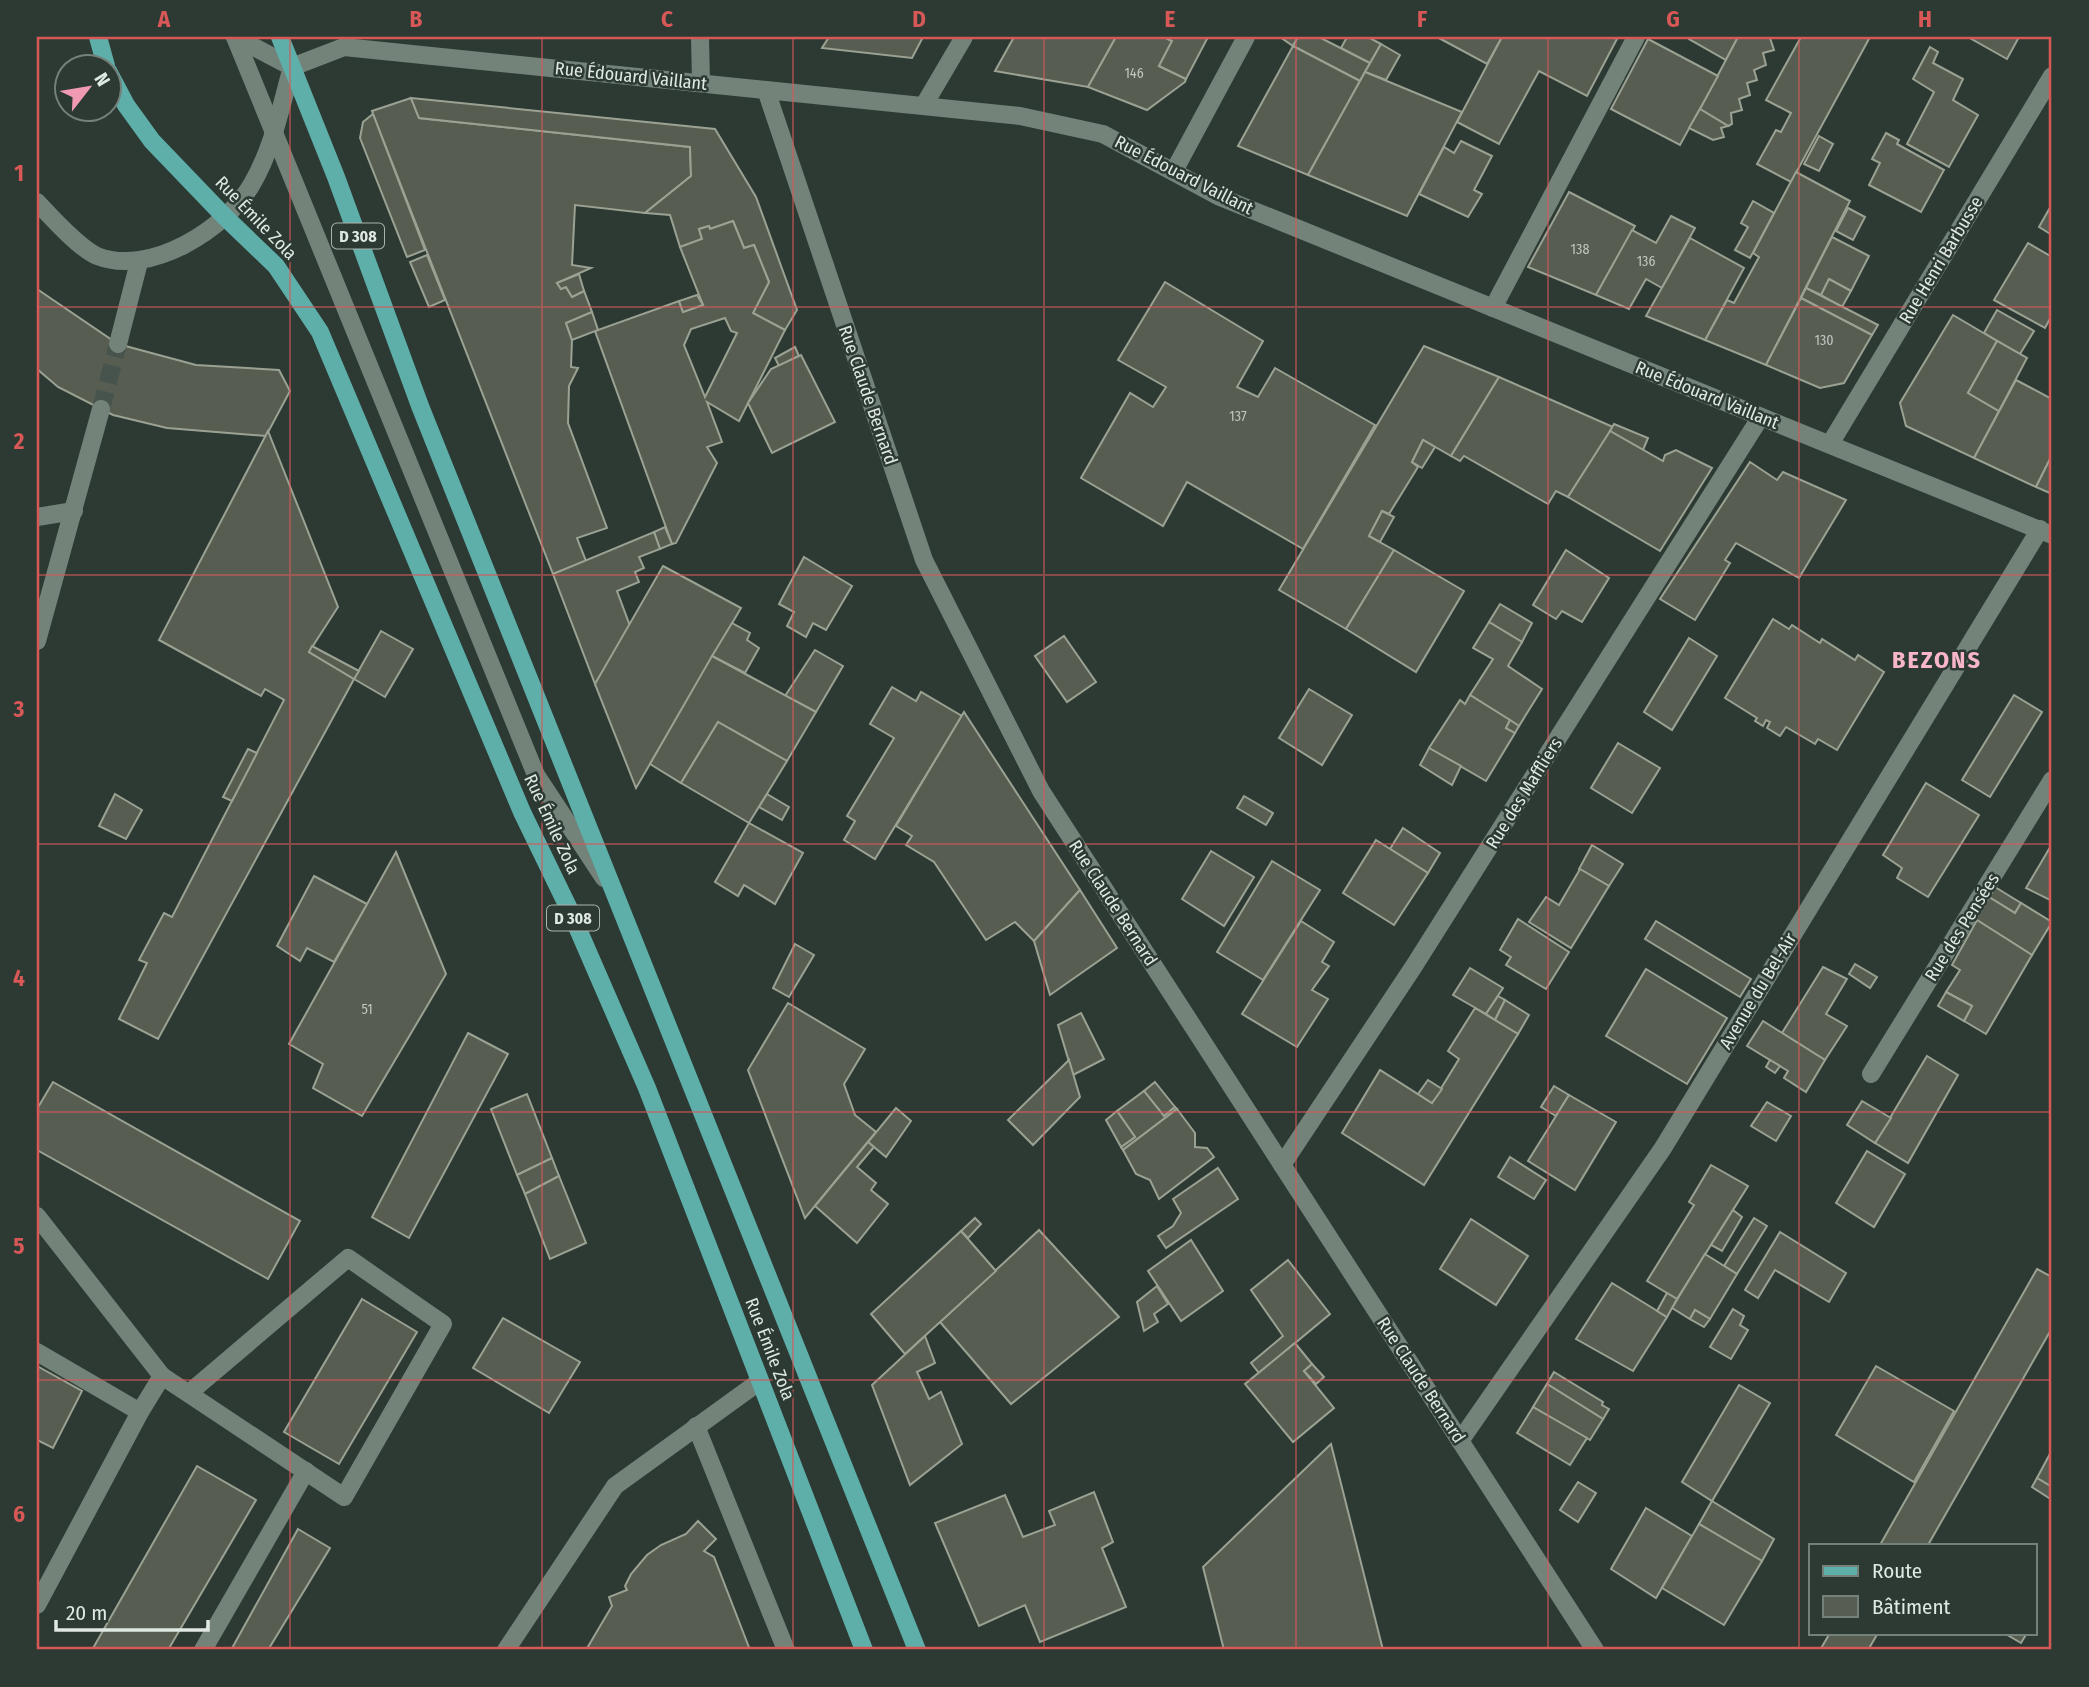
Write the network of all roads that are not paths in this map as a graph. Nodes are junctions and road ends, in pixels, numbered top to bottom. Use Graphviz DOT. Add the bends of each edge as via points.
graph roads {
  1 [pos="235,37"];
  2 [pos="280,37"];
  3 [pos="326,37"];
  4 [pos="700,37"];
  5 [pos="964,37"];
  6 [pos="1246,37"];
  7 [pos="1636,37"];
  8 [pos="344,47"];
  9 [pos="292,67"];
  10 [pos="2052,76"];
  11 [pos="701,83"];
  12 [pos="766,90"];
  13 [pos="122,99"];
  14 [pos="924,106"];
  15 [pos="274,132"];
  16 [pos="1174,171"];
  17 [pos="37,202"];
  18 [pos="225,217"];
  19 [pos="139,262"];
  20 [pos="1493,308"];
  21 [pos="118,344"];
  22 [pos="101,409"];
  23 [pos="1760,418"];
  24 [pos="1830,444"];
  25 [pos="74,511"];
  26 [pos="37,517"];
  27 [pos="2046,532"];
  28 [pos="54,583"];
  29 [pos="37,615"];
  30 [pos="37,641"];
  31 [pos="2052,780"];
  32 [pos="615,895"];
  33 [pos="1871,1074"];
  34 [pos="1282,1165"];
  35 [pos="37,1216"];
  36 [pos="37,1352"];
  37 [pos="162,1376"];
  38 [pos="760,1381"];
  39 [pos="188,1393"];
  40 [pos="140,1412"];
  41 [pos="696,1426"];
  42 [pos="1460,1441"];
  43 [pos="306,1471"];
  44 [pos="37,1605"];
  45 [pos="203,1650"];
  46 [pos="506,1650"];
  47 [pos="786,1650"];
  48 [pos="864,1650"];
  49 [pos="916,1650"];
  50 [pos="1595,1650"];
  1 -- 9 [label="street"];
  1 -- 15 [label="street"];
  2 -- 9 [label="main road, Rue Émile Zola / D 308"];
  3 -- 8 [label="street, Rue Édouard Vaillant"];
  4 -- 11 [label="street"];
  5 -- 14 [label="street"];
  6 -- 16 [label="street"];
  7 -- 20 [label="street"];
  8 -- 9 [label="street, Rue Édouard Vaillant"];
  8 -- 11 [label="street, Rue Édouard Vaillant"];
  9 -- 15 [label="street"];
  9 -- 32 [label="main road, Rue Émile Zola / D 308"];
  10 -- 24 [label="street, Rue Henri Barbusse"];
  11 -- 12 [label="street, Rue Édouard Vaillant"];
  12 -- 14 [label="street, Rue Édouard Vaillant"];
  12 -- 34 [label="street, Rue Claude Bernard" via="924,560 1041,791"];
  13 -- 18 [label="main road, Rue Émile Zola / D 308" via="152,141"];
  14 -- 16 [label="street, Rue Édouard Vaillant" via="1020,116 1103,134"];
  15 -- 18 [label="street" via="251,186"];
  15 -- 32 [label="street" via="536,775"];
  16 -- 20 [label="street, Rue Édouard Vaillant" via="1220,197"];
  17 -- 19 [label="street" via="96,256"];
  18 -- 19 [label="street" via="172,251"];
  18 -- 38 [label="main road, Rue Émile Zola / D 308" via="276,266 320,332 522,812 647,1088"];
  19 -- 21 [label="street"];
  20 -- 23 [label="street, Rue Édouard Vaillant"];
  22 -- 25 [label="street"];
  23 -- 24 [label="street, Rue Édouard Vaillant"];
  23 -- 34 [label="street, Rue des Maffliers" via="1422,954"];
  24 -- 27 [label="street, Rue Édouard Vaillant"];
  25 -- 26 [label="street"];
  25 -- 28 [label="street"];
  27 -- 42 [label="street, Avenue du Bel-Air" via="2012,574 1663,1148"];
  28 -- 29 [label="street"];
  28 -- 30 [label="street"];
  31 -- 33 [label="street, Rue des Pensées"];
  32 -- 49 [label="main road, Rue Émile Zola / D 308"];
  34 -- 42 [label="street, Rue Claude Bernard"];
  35 -- 37 [label="street"];
  36 -- 40 [label="street"];
  37 -- 39 [label="street"];
  37 -- 40 [label="street"];
  38 -- 41 [label="street"];
  38 -- 48 [label="main road, Rue Émile Zola / D 308"];
  39 -- 43 [label="street"];
  39 -- 43 [label="street" via="348,1258 443,1324 344,1497"];
  40 -- 44 [label="street"];
  41 -- 46 [label="street" via="615,1486"];
  41 -- 47 [label="street"];
  42 -- 50 [label="street, Rue Claude Bernard"];
  43 -- 45 [label="street"];
}
